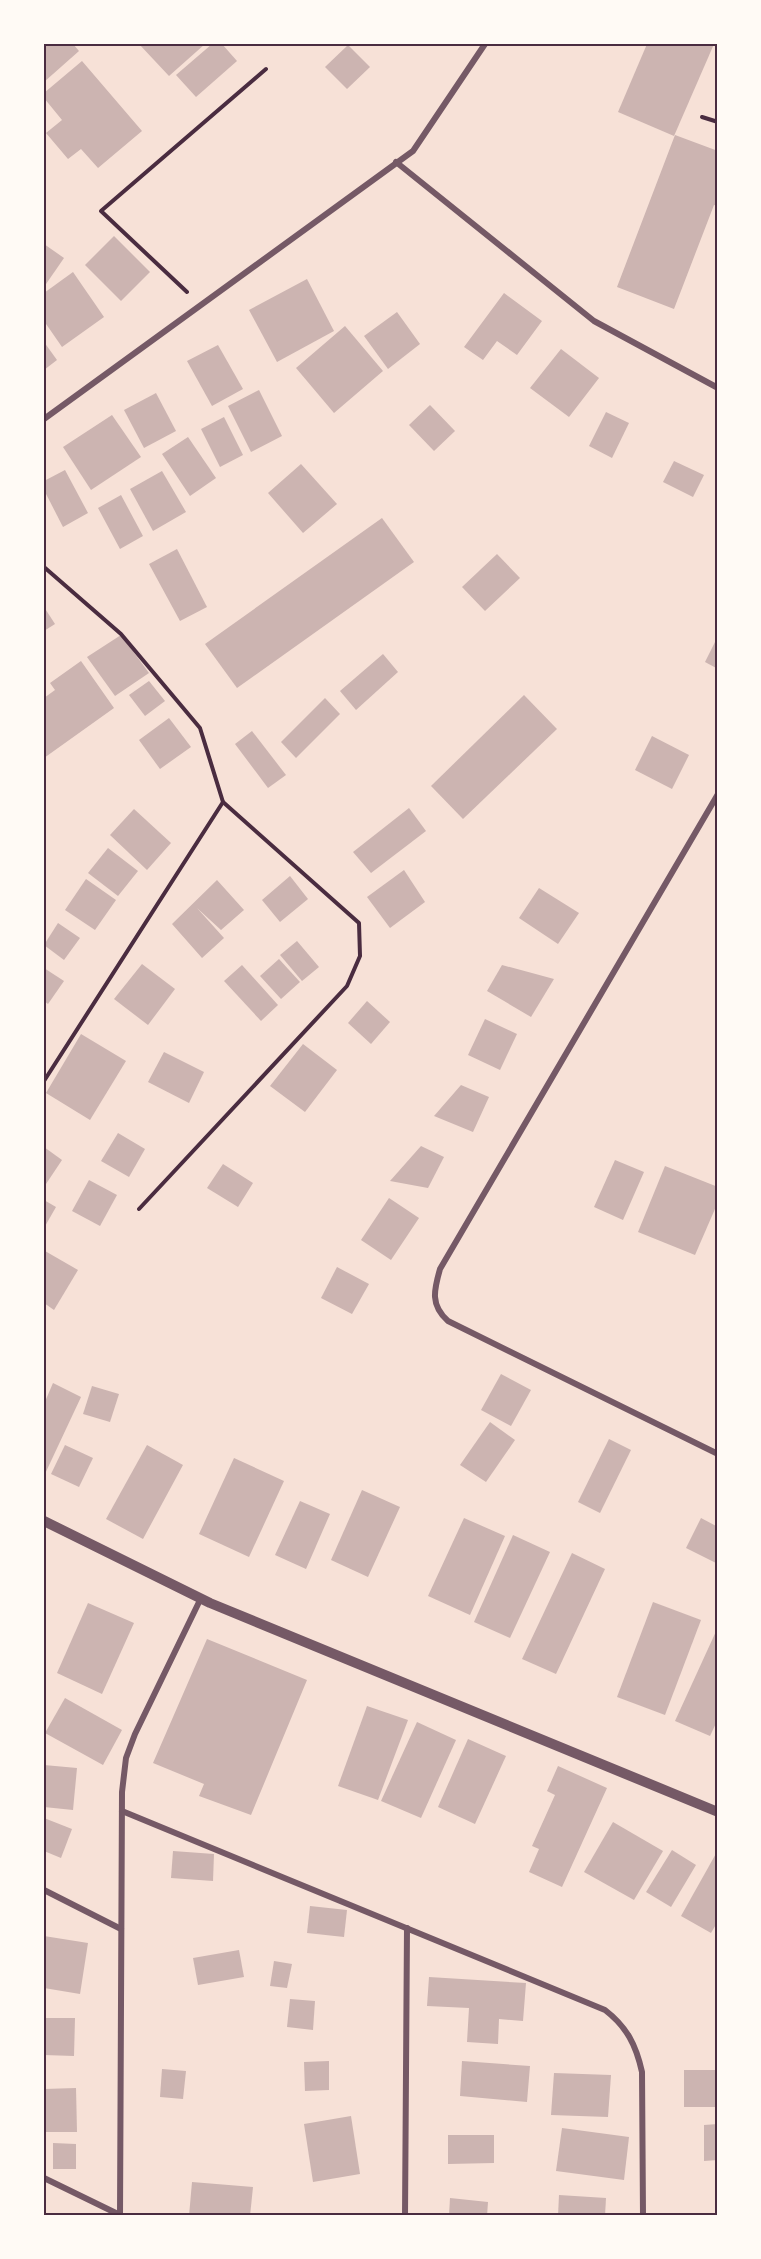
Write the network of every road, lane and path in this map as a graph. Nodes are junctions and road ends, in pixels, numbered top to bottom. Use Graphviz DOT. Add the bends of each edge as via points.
graph roads {
  1 [pos="484,44"];
  2 [pos="266,69"];
  3 [pos="702,117"];
  4 [pos="717,122"];
  5 [pos="396,162"];
  6 [pos="201,304"];
  7 [pos="717,388"];
  8 [pos="44,418"];
  9 [pos="44,567"];
  10 [pos="717,794"];
  11 [pos="223,802"];
  12 [pos="44,1081"];
  13 [pos="139,1209"];
  14 [pos="717,1454"];
  15 [pos="44,1521"];
  16 [pos="201,1598"];
  17 [pos="122,1811"];
  18 [pos="717,1812"];
  19 [pos="44,1890"];
  20 [pos="407,1928"];
  21 [pos="122,1929"];
  22 [pos="44,2178"];
  23 [pos="120,2215"];
  24 [pos="405,2216"];
  25 [pos="643,2216"];
  1 -- 5 [label="street" via="412,151"];
  2 -- 6 [label="path" via="101,211"];
  3 -- 4 [label="path"];
  5 -- 6 [label="street"];
  5 -- 7 [label="street" via="594,321"];
  6 -- 8 [label="street"];
  9 -- 11 [label="path" via="121,634 200,728"];
  10 -- 14 [label="street" via="440,1269 434,1291 434,1302 448,1320"];
  11 -- 12 [label="path"];
  11 -- 13 [label="path" via="359,923 360,956 347,986"];
  15 -- 16 [label="street"];
  16 -- 17 [label="street" via="126,1758"];
  16 -- 18 [label="street"];
  17 -- 20 [label="street"];
  17 -- 21 [label="street"];
  19 -- 21 [label="street"];
  20 -- 24 [label="street"];
  20 -- 25 [label="street" via="605,2010 618,2021 637,2050 642,2072"];
  21 -- 23 [label="street"];
  22 -- 23 [label="street"];
}
